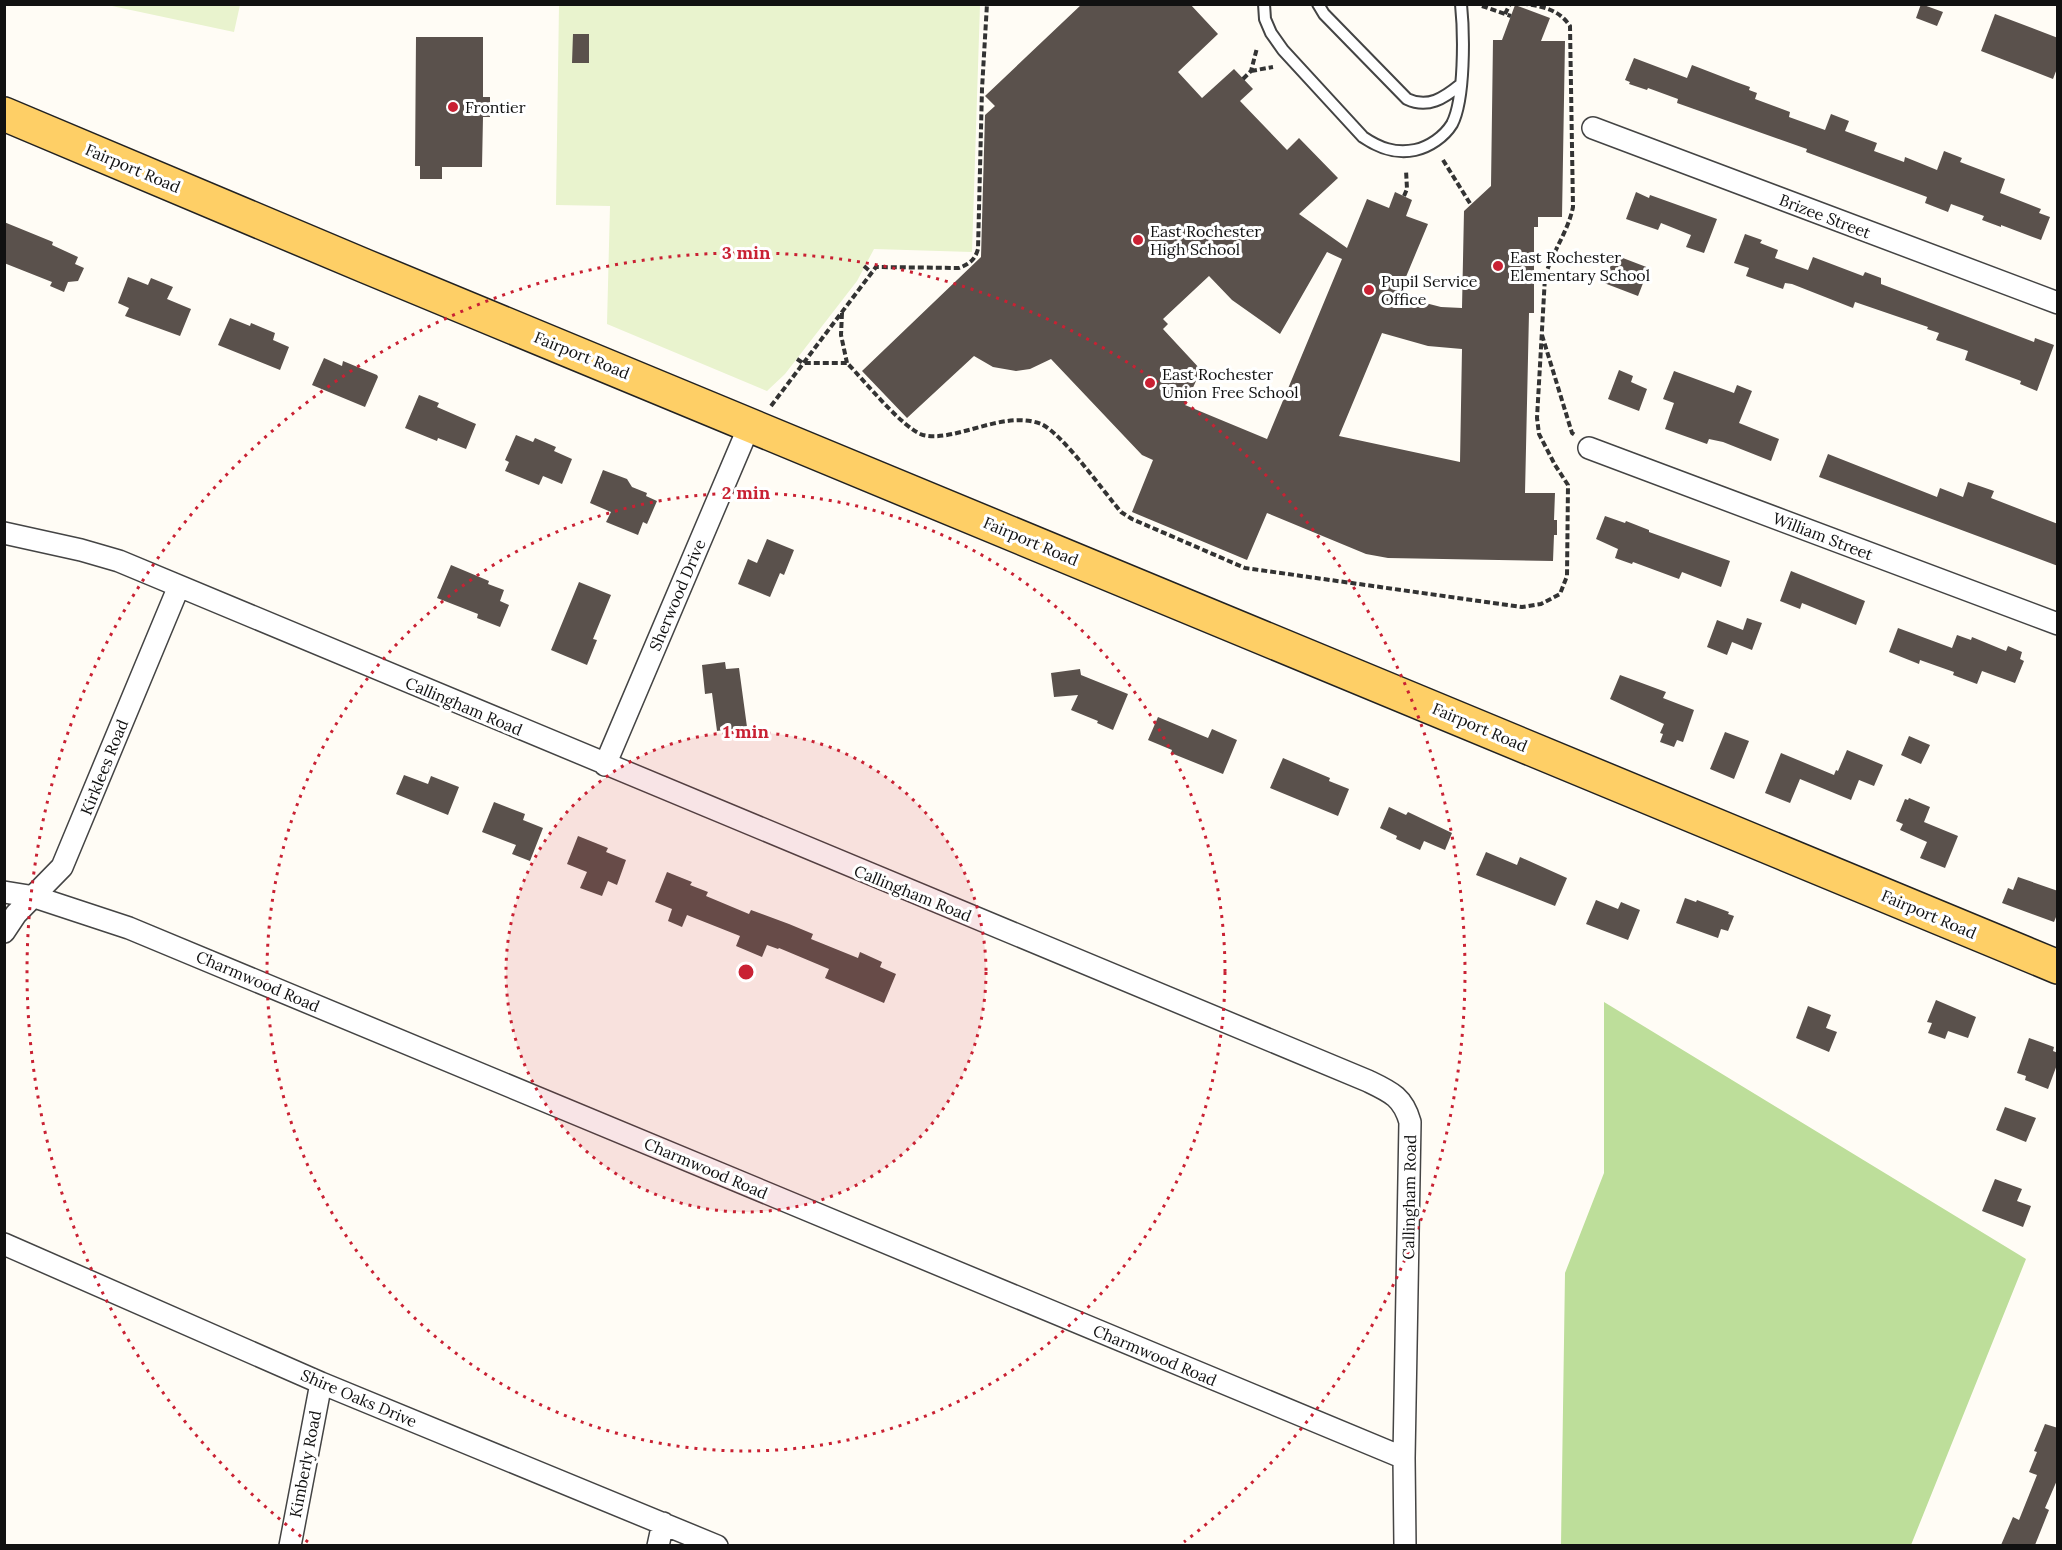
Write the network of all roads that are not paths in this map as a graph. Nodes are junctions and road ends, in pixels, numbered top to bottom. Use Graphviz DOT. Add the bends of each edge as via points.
graph roads {
  1 [pos="1264,4"];
  2 [pos="1318,4"];
  3 [pos="1461,4"];
  4 [pos="1460,85"];
  5 [pos="4,114"];
  6 [pos="1593,128"];
  7 [pos="2058,303"];
  8 [pos="760,415"];
  9 [pos="1589,448"];
  10 [pos="4,533"];
  11 [pos="179,586"];
  12 [pos="2058,624"];
  13 [pos="605,765"];
  14 [pos="4,892"];
  15 [pos="35,897"];
  16 [pos="4,932"];
  17 [pos="2058,967"];
  18 [pos="4,1244"];
  19 [pos="321,1383"];
  20 [pos="1404,1458"];
  21 [pos="663,1523"];
  22 [pos="290,1545"];
  23 [pos="658,1545"];
  24 [pos="717,1545"];
  25 [pos="1405,1545"];
  1 -- 4 [label="lane" via="1265,20 1283,50 1363,137 1384,149 1421,149 1444,134 1454,116"];
  2 -- 4 [label="lane" via="1407,99 1422,104 1431,102 1444,98"];
  3 -- 4 [label="lane"];
  5 -- 8 [label="main road, Fairport Road" via="375,270"];
  6 -- 7 [label="street, Brizee Street"];
  8 -- 13 [label="street, Sherwood Drive"];
  8 -- 17 [label="main road, Fairport Road"];
  9 -- 12 [label="street, William Street"];
  10 -- 11 [label="street, Callingham Road" via="119,561"];
  11 -- 13 [label="street, Callingham Road"];
  11 -- 15 [label="street, Kirklees Road" via="62,867"];
  13 -- 20 [label="street, Callingham Road" via="1368,1081 1398,1098 1410,1122"];
  14 -- 15 [label="street, Charmwood Road"];
  15 -- 16 [label="street, Kirklees Road"];
  15 -- 20 [label="street, Charmwood Road" via="129,928"];
  18 -- 19 [label="street, Shire Oaks Drive"];
  19 -- 21 [label="street, Shire Oaks Drive"];
  19 -- 22 [label="street, Kimberly Road"];
  20 -- 25 [label="street, Callingham Road"];
  21 -- 23 [label="street"];
  21 -- 24 [label="street, Shire Oaks Drive"];
}
